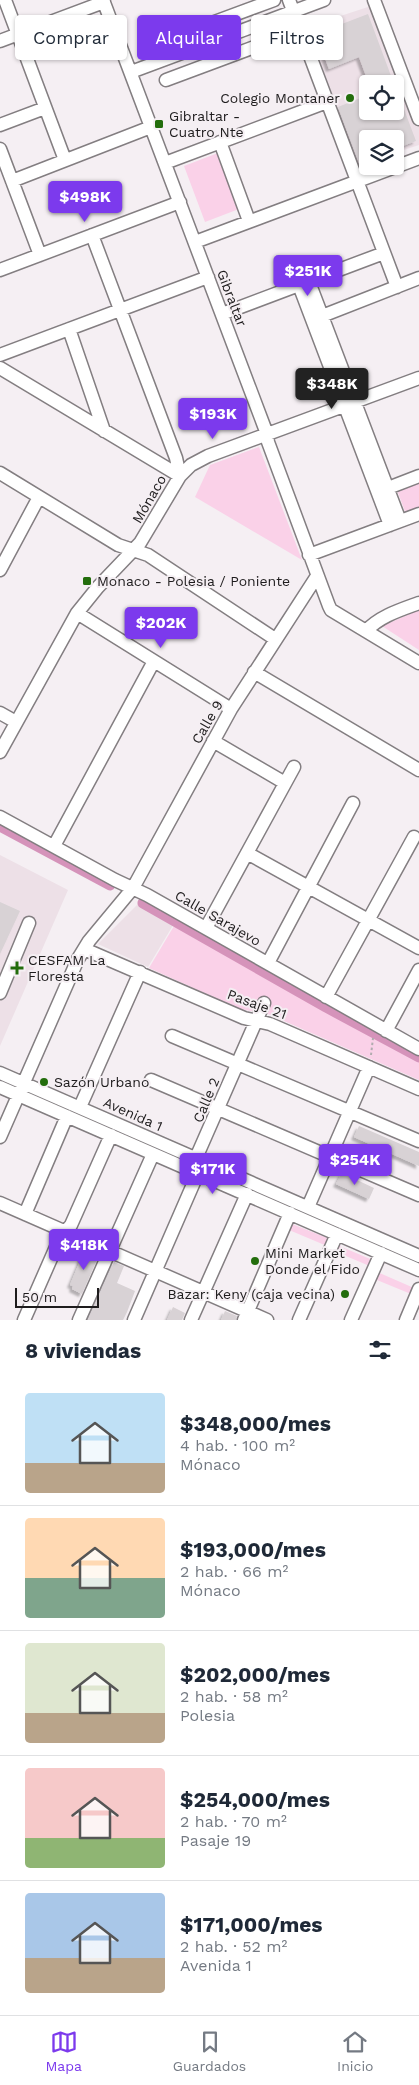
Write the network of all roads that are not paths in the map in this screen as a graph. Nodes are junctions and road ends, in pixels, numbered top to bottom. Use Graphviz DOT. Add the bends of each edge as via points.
graph roads {
  1 [pos="5,0"];
  2 [pos="274,0"];
  3 [pos="324,0"];
  4 [pos="374,0"];
  5 [pos="104,1"];
  6 [pos="291,6"];
  7 [pos="69,15"];
  8 [pos="233,15"];
  9 [pos="15,27"];
  10 [pos="241,29"];
  11 [pos="15,36"];
  12 [pos="0,41"];
  13 [pos="27,60"];
  14 [pos="163,60"];
  15 [pos="220,60"];
  16 [pos="311,60"];
  17 [pos="131,72"];
  18 [pos="166,80"];
  19 [pos="327,102"];
  20 [pos="45,108"];
  21 [pos="419,119"];
  22 [pos="0,126"];
  23 [pos="151,127"];
  24 [pos="220,142"];
  25 [pos="0,149"];
  26 [pos="419,158"];
  27 [pos="65,160"];
  28 [pos="165,163"];
  29 [pos="12,181"];
  30 [pos="357,181"];
  31 [pos="180,202"];
  32 [pos="250,221"];
  33 [pos="92,235"];
  34 [pos="195,242"];
  35 [pos="384,253"];
  36 [pos="40,254"];
  37 [pos="0,270"];
  38 [pos="208,277"];
  39 [pos="419,278"];
  40 [pos="304,283"];
  41 [pos="397,287"];
  42 [pos="120,310"];
  43 [pos="222,314"];
  44 [pos="322,316"];
  45 [pos="69,329"];
  46 [pos="0,355"];
  47 [pos="0,368"];
  48 [pos="419,378"];
  49 [pos="350,403"];
  50 [pos="104,431"];
  51 [pos="267,434"];
  52 [pos="0,473"];
  53 [pos="180,476"];
  54 [pos="419,476"];
  55 [pos="386,493"];
  56 [pos="39,497"];
  57 [pos="419,514"];
  58 [pos="395,523"];
  59 [pos="133,550"];
  60 [pos="309,555"];
  61 [pos="0,570"];
  62 [pos="317,576"];
  63 [pos="419,603"];
  64 [pos="77,613"];
  65 [pos="366,631"];
  66 [pos="275,640"];
  67 [pos="154,661"];
  68 [pos="419,663"];
  69 [pos="254,672"];
  70 [pos="231,709"];
  71 [pos="0,713"];
  72 [pos="16,722"];
  73 [pos="213,741"];
  74 [pos="0,752"];
  75 [pos="294,768"];
  76 [pos="419,770"];
  77 [pos="285,782"];
  78 [pos="353,804"];
  79 [pos="0,817"];
  80 [pos="414,837"];
  81 [pos="54,846"];
  82 [pos="247,853"];
  83 [pos="309,887"];
  84 [pos="133,888"];
  85 [pos="368,920"];
  86 [pos="29,923"];
  87 [pos="206,928"];
  88 [pos="419,948"];
  89 [pos="84,949"];
  90 [pos="268,963"];
  91 [pos="419,970"];
  92 [pos="140,972"];
  93 [pos="0,992"];
  94 [pos="326,996"];
  95 [pos="264,1003"];
  96 [pos="256,1021"];
  97 [pos="386,1031"];
  98 [pos="172,1036"];
  99 [pos="419,1049"];
  100 [pos="238,1063"];
  101 [pos="369,1067"];
  102 [pos="0,1073"];
  103 [pos="151,1080"];
  104 [pos="0,1087"];
  105 [pos="21,1089"];
  106 [pos="419,1089"];
  107 [pos="80,1107"];
  108 [pos="218,1108"];
  109 [pos="350,1111"];
  110 [pos="67,1116"];
  111 [pos="110,1135"];
  112 [pos="0,1137"];
  113 [pos="419,1141"];
  114 [pos="154,1154"];
  115 [pos="330,1157"];
  116 [pos="196,1158"];
  117 [pos="198,1173"];
  118 [pos="247,1194"];
  119 [pos="419,1195"];
  120 [pos="0,1203"];
  121 [pos="308,1207"];
  122 [pos="290,1213"];
  123 [pos="25,1214"];
  124 [pos="65,1231"];
  125 [pos="337,1234"];
  126 [pos="110,1251"];
  127 [pos="381,1253"];
  128 [pos="419,1256"];
  129 [pos="419,1270"];
  130 [pos="155,1271"];
  131 [pos="419,1289"];
  132 [pos="204,1292"];
  133 [pos="245,1316"];
  134 [pos="24,1320"];
  135 [pos="79,1320"];
  136 [pos="134,1320"];
  137 [pos="191,1320"];
  138 [pos="268,1320"];
  139 [pos="299,1320"];
  140 [pos="351,1320"];
  141 [pos="406,1320"];
  1 -- 9 [label="street"];
  2 -- 8 [label="street"];
  3 -- 6 [label="street"];
  4 -- 21 [label="street"];
  5 -- 7 [label="street"];
  5 -- 17 [label="street, Gibraltar"];
  6 -- 10 [label="street"];
  11 -- 12 [label="street"];
  13 -- 20 [label="street"];
  14 -- 17 [label="street"];
  15 -- 18 [label="street"];
  16 -- 19 [label="street"];
  17 -- 23 [label="street, Gibraltar"];
  19 -- 24 [label="street"];
  19 -- 30 [label="street"];
  20 -- 22 [label="street"];
  20 -- 27 [label="street"];
  23 -- 27 [label="street"];
  23 -- 28 [label="street, Gibraltar"];
  24 -- 28 [label="street"];
  24 -- 32 [label="street"];
  25 -- 29 [label="street"];
  26 -- 30 [label="street"];
  27 -- 29 [label="street"];
  28 -- 31 [label="street, Gibraltar"];
  29 -- 36 [label="street"];
  30 -- 32 [label="street"];
  30 -- 35 [label="street"];
  31 -- 33 [label="street"];
  31 -- 34 [label="street, Gibraltar"];
  32 -- 34 [label="street"];
  33 -- 36 [label="street"];
  33 -- 42 [label="street"];
  34 -- 38 [label="street, Gibraltar"];
  35 -- 40 [label="street"];
  35 -- 41 [label="street"];
  36 -- 37 [label="street"];
  38 -- 42 [label="street"];
  38 -- 43 [label="street, Gibraltar"];
  39 -- 41 [label="street"];
  40 -- 43 [label="street"];
  40 -- 44 [label="street"];
  40 -- 49 [label="street"];
  41 -- 44 [label="street"];
  42 -- 45 [label="street"];
  42 -- 53 [label="street"];
  43 -- 51 [label="street, Gibraltar"];
  44 -- 49 [label="street"];
  45 -- 46 [label="street"];
  45 -- 50 [label="street"];
  47 -- 50 [label="street"];
  48 -- 49 [label="street, Mónaco"];
  49 -- 51 [label="street, Mónaco"];
  49 -- 55 [label="street"];
  50 -- 53 [label="street"];
  51 -- 53 [label="street, Mónaco" via="199,460"];
  51 -- 60 [label="street, Gibraltar"];
  52 -- 56 [label="street"];
  53 -- 59 [label="street, Mónaco" via="146,536"];
  54 -- 55 [label="street"];
  55 -- 58 [label="street"];
  56 -- 59 [label="street" via="118,545"];
  56 -- 61 [label="street"];
  57 -- 58 [label="street"];
  58 -- 60 [label="street"];
  59 -- 64 [label="street, Mónaco"];
  59 -- 66 [label="street" via="148,555"];
  60 -- 62 [label="street, Gibraltar"];
  62 -- 65 [label="street, Gibraltar" via="330,608"];
  62 -- 66 [label="street, Calle 9"];
  63 -- 65 [label="street" via="380,619"];
  64 -- 67 [label="street"];
  64 -- 72 [label="street, Mónaco"];
  65 -- 68 [label="street"];
  66 -- 69 [label="street, Calle 9"];
  67 -- 70 [label="street"];
  67 -- 81 [label="street"];
  69 -- 70 [label="street, Calle 9"];
  69 -- 76 [label="street"];
  70 -- 73 [label="street, Calle 9"];
  71 -- 72 [label="street"];
  72 -- 74 [label="street, Mónaco"];
  73 -- 77 [label="street"];
  73 -- 84 [label="street, Calle 9"];
  75 -- 77 [label="street"];
  77 -- 82 [label="street"];
  78 -- 83 [label="street"];
  79 -- 81 [label="street, Calle Sarajevo"];
  80 -- 85 [label="street"];
  81 -- 84 [label="street, Calle Sarajevo"];
  82 -- 83 [label="street"];
  82 -- 87 [label="street"];
  83 -- 85 [label="street"];
  83 -- 90 [label="street"];
  84 -- 87 [label="street, Calle Sarajevo"];
  84 -- 89 [label="street, Calle 9"];
  85 -- 88 [label="street"];
  85 -- 94 [label="street"];
  86 -- 93 [label="street"];
  87 -- 90 [label="street, Calle Sarajevo"];
  89 -- 92 [label="street, Pasaje 21"];
  89 -- 105 [label="street"];
  90 -- 94 [label="street, Calle Sarajevo"];
  91 -- 97 [label="street"];
  92 -- 96 [label="street, Pasaje 21"];
  92 -- 107 [label="street"];
  94 -- 97 [label="street, Calle Sarajevo"];
  95 -- 96 [label="street, Calle 2"];
  96 -- 100 [label="street, Calle 2"];
  96 -- 101 [label="street, Pasaje 21"];
  97 -- 99 [label="street, Calle Sarajevo"];
  98 -- 100 [label="street"];
  100 -- 108 [label="street, Calle 2"];
  100 -- 109 [label="street"];
  101 -- 106 [label="street, Pasaje 21"];
  101 -- 109 [label="street"];
  102 -- 105 [label="street, Avenida 1"];
  103 -- 108 [label="street"];
  104 -- 105 [label="street, Avenida 1"];
  105 -- 107 [label="street, Avenida 1"];
  105 -- 110 [label="street, Avenida 1"];
  105 -- 112 [label="street"];
  107 -- 116 [label="street, Avenida 1"];
  108 -- 115 [label="street"];
  108 -- 116 [label="street, Calle 2"];
  109 -- 113 [label="street"];
  109 -- 115 [label="street"];
  110 -- 111 [label="street, Avenida 1"];
  110 -- 123 [label="street"];
  111 -- 114 [label="street, Avenida 1"];
  111 -- 124 [label="street" via="71,1225"];
  114 -- 117 [label="street, Avenida 1"];
  114 -- 126 [label="street"];
  115 -- 119 [label="street"];
  115 -- 121 [label="street"];
  116 -- 117 [label="street"];
  116 -- 121 [label="street, Avenida 1"];
  117 -- 118 [label="street, Avenida 1"];
  117 -- 130 [label="street"];
  118 -- 122 [label="street, Avenida 1"];
  118 -- 132 [label="street"];
  120 -- 123 [label="street"];
  121 -- 128 [label="street, Avenida 1"];
  122 -- 125 [label="street, Avenida 1"];
  122 -- 133 [label="street"];
  123 -- 124 [label="street"];
  124 -- 126 [label="street"];
  124 -- 134 [label="street"];
  125 -- 127 [label="street, Avenida 1"];
  125 -- 139 [label="street"];
  126 -- 130 [label="street"];
  126 -- 135 [label="street"];
  127 -- 129 [label="street, Avenida 1"];
  127 -- 140 [label="street"];
  130 -- 132 [label="street"];
  130 -- 136 [label="street"];
  131 -- 141 [label="street"];
  132 -- 133 [label="street"];
  132 -- 137 [label="street"];
  133 -- 138 [label="street"];
}
